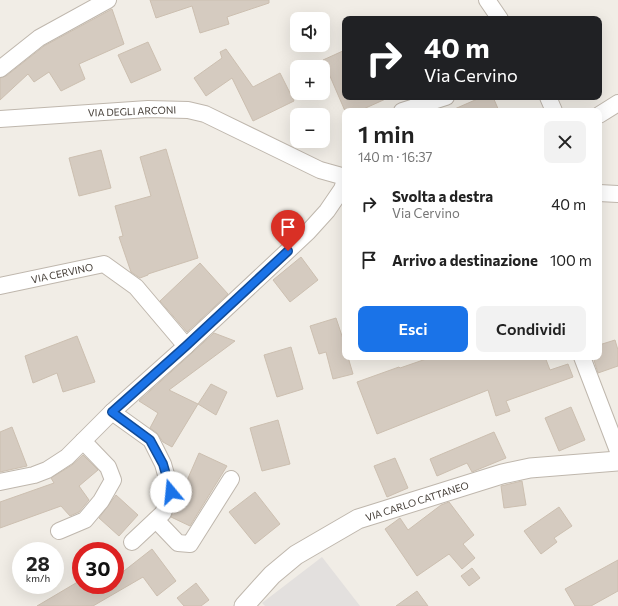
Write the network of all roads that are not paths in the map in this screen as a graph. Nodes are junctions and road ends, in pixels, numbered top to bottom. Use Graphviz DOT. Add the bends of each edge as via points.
graph roads {
  1 [pos="108,0"];
  2 [pos="487,0"];
  3 [pos="498,16"];
  4 [pos="0,69"];
  5 [pos="437,100"];
  6 [pos="618,103"];
  7 [pos="411,108"];
  8 [pos="602,113"];
  9 [pos="0,118"];
  10 [pos="342,185"];
  11 [pos="342,189"];
  12 [pos="602,193"];
  13 [pos="618,194"];
  14 [pos="0,286"];
  15 [pos="186,346"];
  16 [pos="583,360"];
  17 [pos="112,412"];
  18 [pos="83,441"];
  19 [pos="618,451"];
  20 [pos="618,461"];
  21 [pos="231,479"];
  22 [pos="0,482"];
  23 [pos="156,520"];
  24 [pos="59,530"];
  25 [pos="132,542"];
  26 [pos="244,606"];
  1 -- 4 [label="street" via="39,38"];
  2 -- 3 [label="street"];
  5 -- 7 [label="street"];
  6 -- 8 [label="street"];
  9 -- 10 [label="street, VIA DEGLI ARCONI" via="132,109 188,110 205,114 320,170"];
  11 -- 15 [label="street" via="308,232"];
  12 -- 13 [label="street"];
  14 -- 15 [label="street, VIA CERVINO" via="104,264 136,287"];
  15 -- 17 [label="street"];
  16 -- 19 [label="street"];
  17 -- 18 [label="street"];
  17 -- 23 [label="street" via="150,440 163,464 171,492 163,513"];
  18 -- 22 [label="street" via="67,457 47,470 28,477"];
  18 -- 24 [label="street" via="108,468 113,480 101,502 86,520"];
  20 -- 26 [label="street, VIA CARLO CATTANEO" via="530,468 502,474 358,520 296,555 272,575"];
  21 -- 23 [label="street" via="190,544 178,543"];
  23 -- 25 [label="street"];
}
